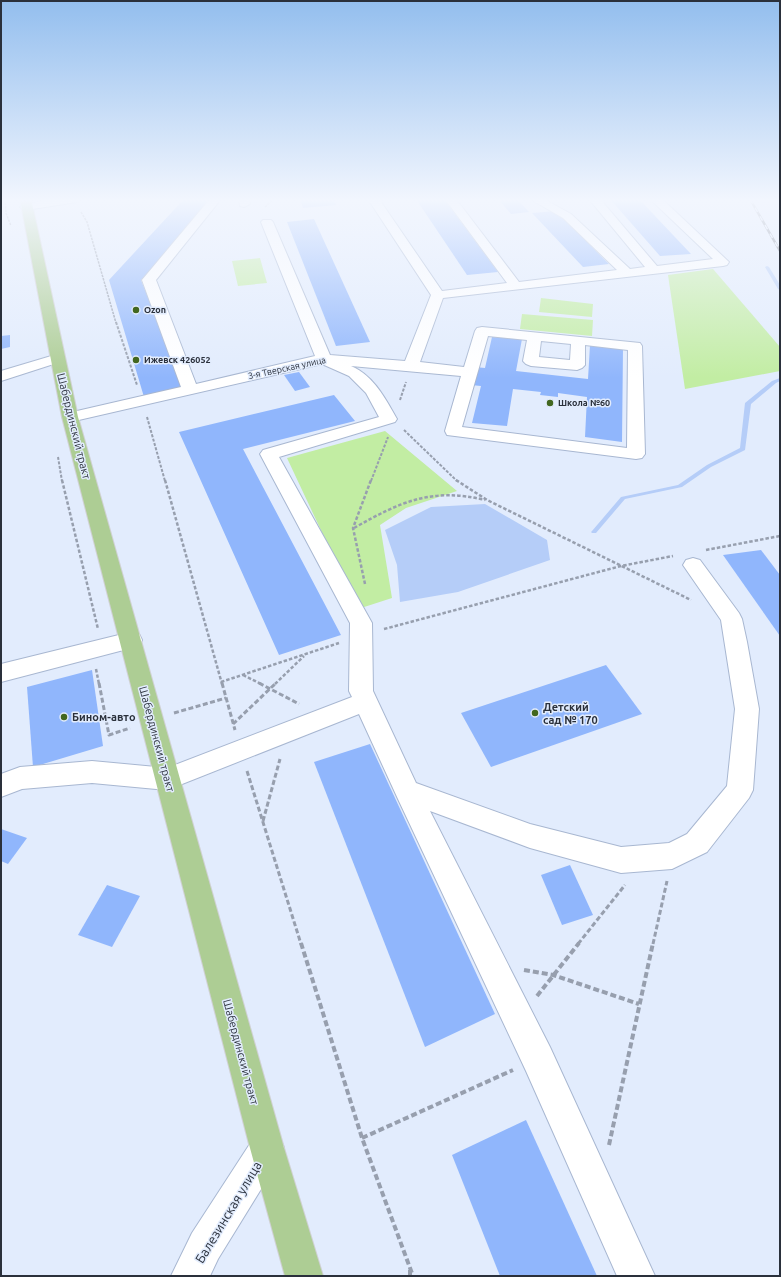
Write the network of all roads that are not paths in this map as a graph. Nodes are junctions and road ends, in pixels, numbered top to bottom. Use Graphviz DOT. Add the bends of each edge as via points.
graph roads {
  1 [pos="37,259"];
  2 [pos="167,259"];
  3 [pos="283,259"];
  4 [pos="413,259"];
  5 [pos="495,259"];
  6 [pos="612,259"];
  7 [pos="644,259"];
  8 [pos="720,259"];
  9 [pos="654,271"];
  10 [pos="628,274"];
  11 [pos="516,286"];
  12 [pos="438,295"];
  13 [pos="535,336"];
  14 [pos="578,341"];
  15 [pos="58,358"];
  16 [pos="324,359"];
  17 [pos="411,366"];
  18 [pos="470,372"];
  19 [pos="1,376"];
  20 [pos="190,389"];
  21 [pos="70,417"];
  22 [pos="691,557"];
  23 [pos="131,640"];
  24 [pos="1,673"];
  25 [pos="366,701"];
  26 [pos="167,779"];
  27 [pos="1,786"];
  28 [pos="407,791"];
  29 [pos="267,1148"];
  30 [pos="190,1276"];
  31 [pos="304,1276"];
  32 [pos="636,1276"];
  1 -- 15 [label="main road, Шабердинский тракт"];
  2 -- 20 [label="street" via="149,280"];
  3 -- 16 [label="street"];
  4 -- 12 [label="street"];
  5 -- 11 [label="street"];
  6 -- 10 [label="street"];
  7 -- 9 [label="street"];
  8 -- 9 [label="street" via="724,262"];
  9 -- 10 [label="street"];
  10 -- 11 [label="street"];
  11 -- 12 [label="street"];
  12 -- 17 [label="street"];
  13 -- 14 [label="street"];
  13 -- 14 [label="street" via="531,361 577,365"];
  13 -- 18 [label="street" via="482,331"];
  14 -- 18 [label="street" via="635,346 636,454 453,431"];
  15 -- 19 [label="street"];
  15 -- 21 [label="main road, Шабердинский тракт"];
  16 -- 17 [label="street, 3-я Тверская улица"];
  16 -- 20 [label="street, 3-я Тверская улица"];
  16 -- 25 [label="street" via="354,373 372,390 391,420 269,454 360,632 361,692"];
  17 -- 18 [label="street, 3-я Тверская улица"];
  20 -- 21 [label="street, 3-я Тверская улица"];
  21 -- 23 [label="main road, Шабердинский тракт"];
  22 -- 28 [label="street" via="730,619 747,709 740,790 697,843 672,856 622,860 530,836"];
  23 -- 24 [label="street"];
  23 -- 26 [label="main road, Шабердинский тракт"];
  25 -- 26 [label="street"];
  25 -- 28 [label="street"];
  26 -- 27 [label="street" via="92,772 20,778"];
  26 -- 29 [label="main road, Шабердинский тракт"];
  28 -- 32 [label="street" via="538,1059"];
  29 -- 30 [label="street, Балезинская улица" via="204,1246"];
  29 -- 31 [label="main road, Шабердинский тракт"];
}
